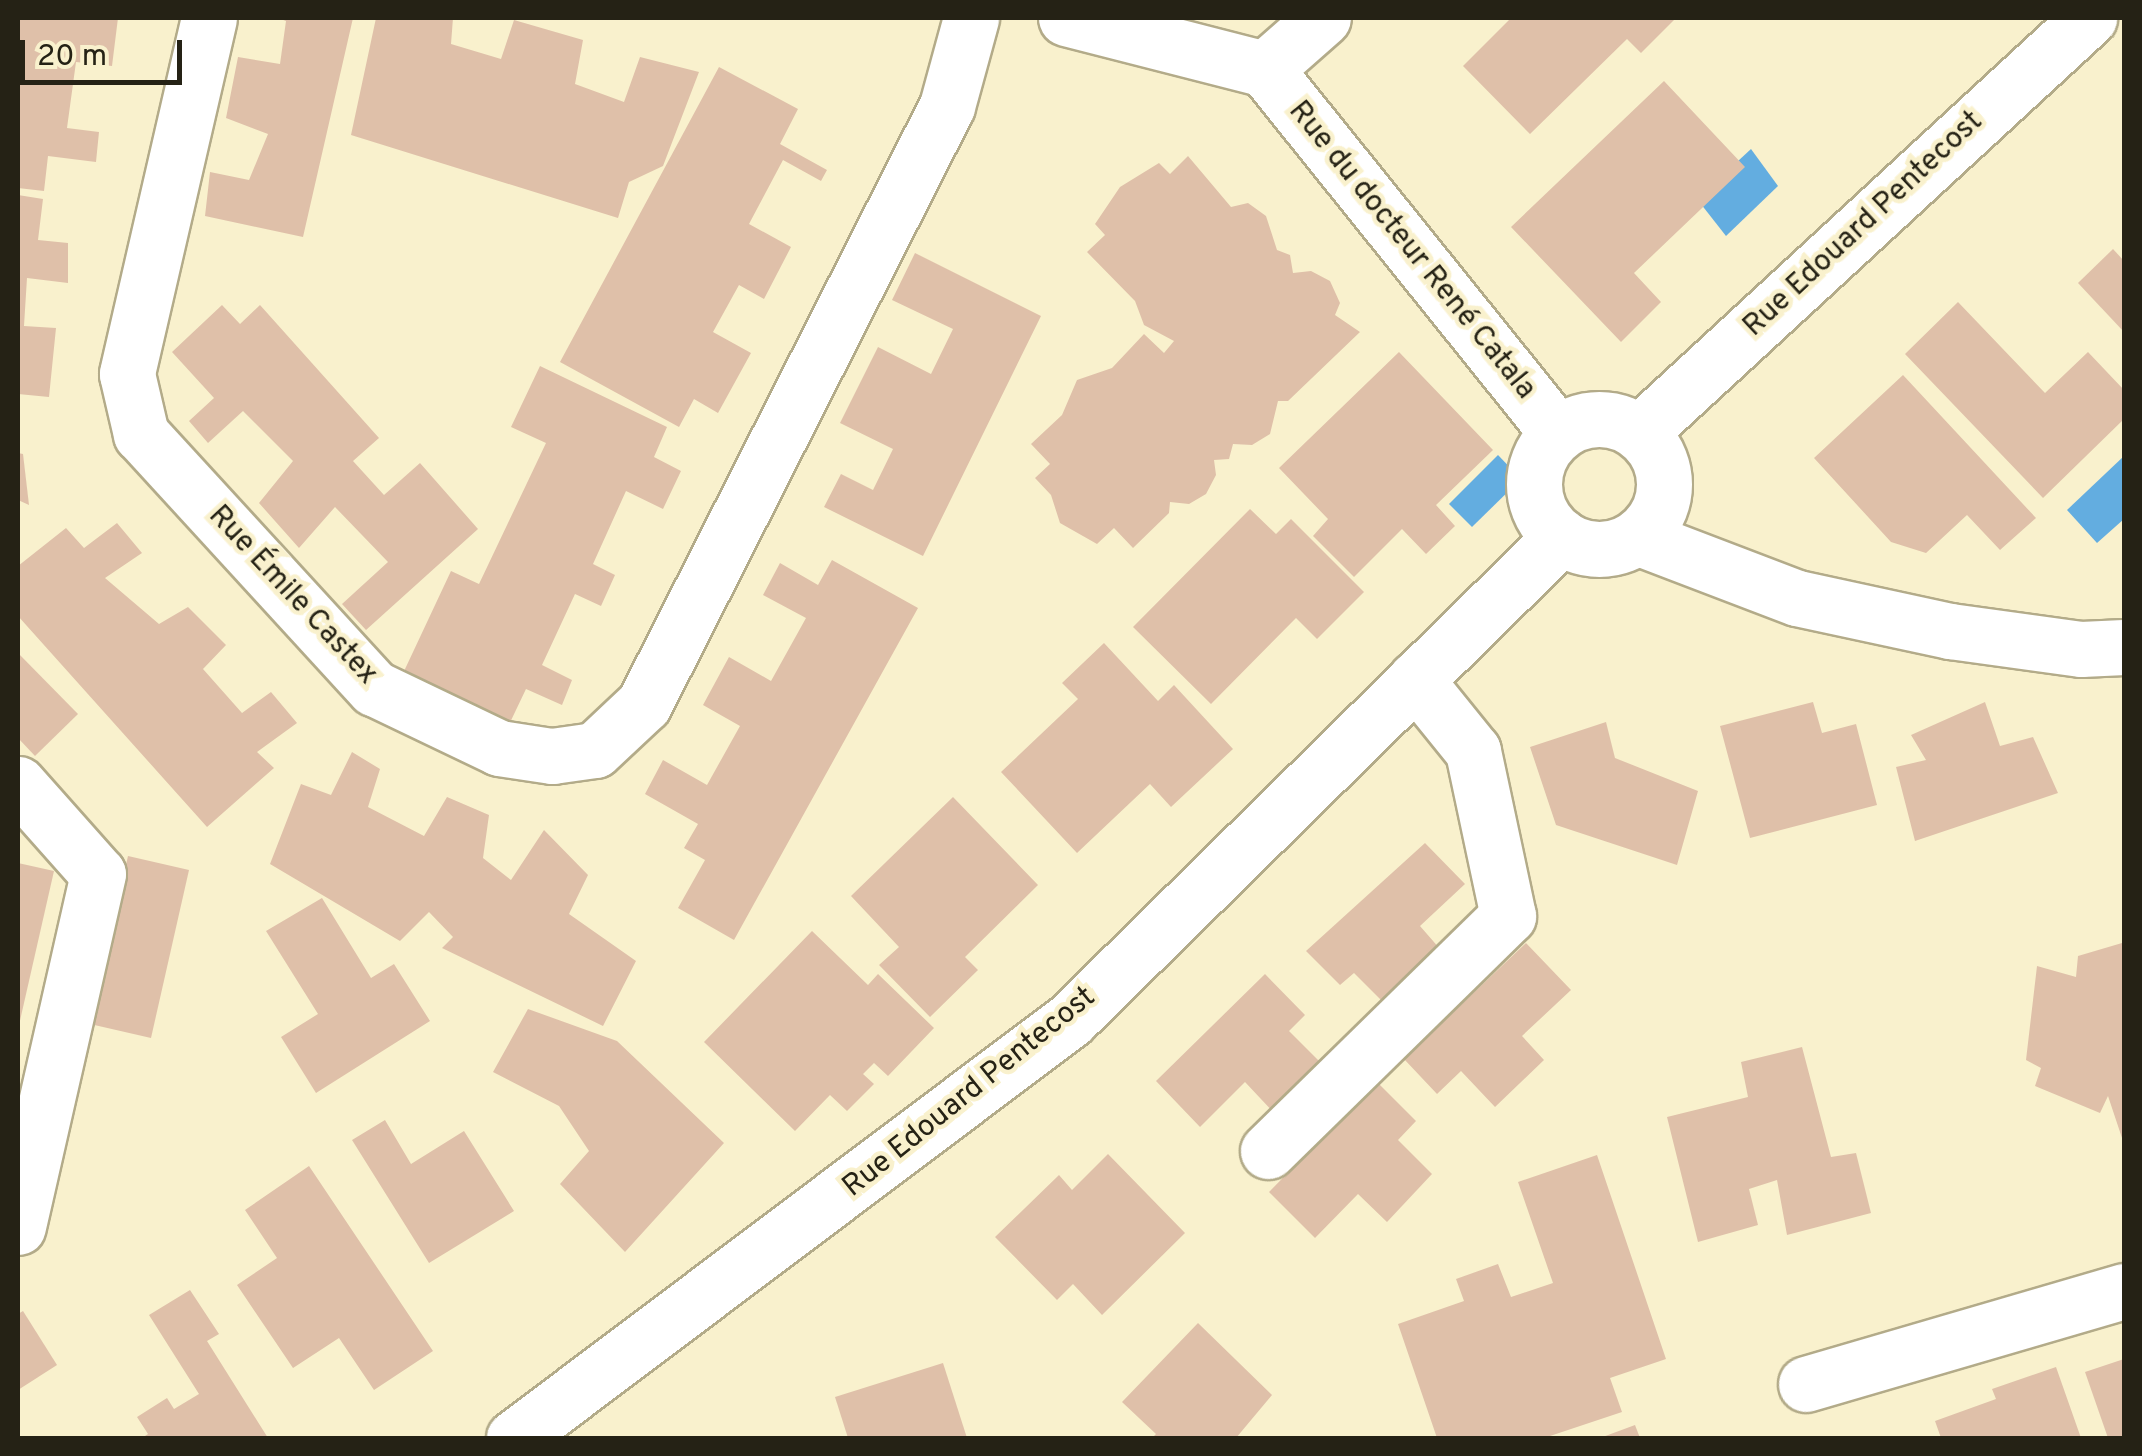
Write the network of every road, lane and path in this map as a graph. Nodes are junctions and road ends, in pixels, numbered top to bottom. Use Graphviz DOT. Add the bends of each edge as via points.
graph roads {
  1 [pos="209,18"];
  2 [pos="972,18"];
  3 [pos="1066,18"];
  4 [pos="1323,18"];
  5 [pos="2090,18"];
  6 [pos="1265,70"];
  7 [pos="1557,432"];
  8 [pos="1640,432"];
  9 [pos="1561,537"];
  10 [pos="1637,537"];
  11 [pos="2124,647"];
  12 [pos="1415,680"];
  13 [pos="18,784"];
  14 [pos="1268,1151"];
  15 [pos="18,1227"];
  16 [pos="2124,1292"];
  17 [pos="1806,1384"];
  18 [pos="514,1438"];
  1 -- 2 [label="street, Rue Émile Castex" via="128,374 141,434 374,688 499,748 552,756 595,750 644,704 947,106"];
  3 -- 6 [label="street"];
  4 -- 6 [label="street"];
  5 -- 8 [label="street, Rue Edouard Pentecost"];
  6 -- 7 [label="street, Rue du docteur René Catala"];
  7 -- 8 [label="street" via="1602,418"];
  7 -- 9 [label="street" via="1541,452 1534,494"];
  8 -- 10 [label="street" via="1657,454 1663,496"];
  9 -- 10 [label="street" via="1603,550"];
  9 -- 12 [label="street, Rue Edouard Pentecost"];
  10 -- 11 [label="street" via="1797,598 1950,632 2081,649"];
  12 -- 14 [label="street" via="1473,751 1508,916"];
  12 -- 18 [label="street, Rue Edouard Pentecost" via="1070,1020"];
  13 -- 15 [label="street" via="98,874"];
  16 -- 17 [label="street"];
}
